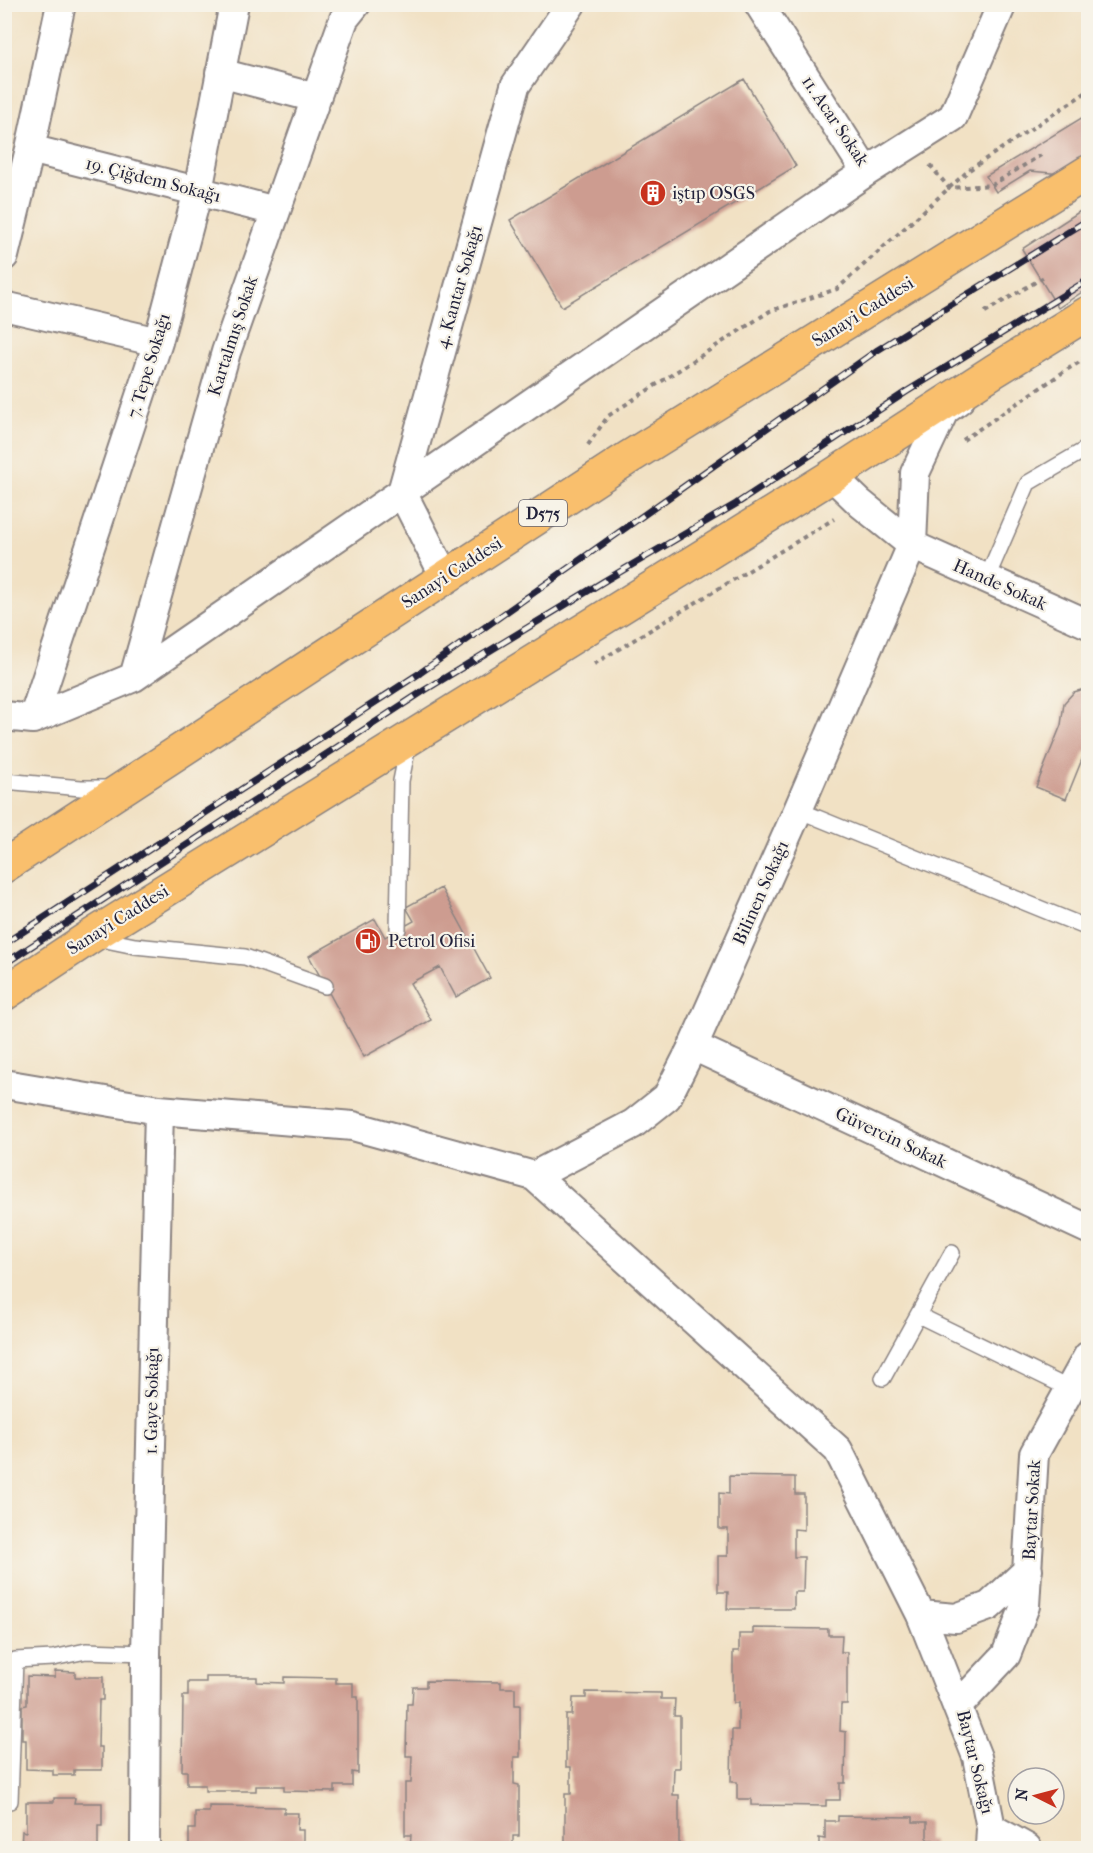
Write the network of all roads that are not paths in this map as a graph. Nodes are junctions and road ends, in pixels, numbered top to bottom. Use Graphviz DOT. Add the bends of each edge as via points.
graph roads {
  1 [pos="61,4"];
  2 [pos="234,4"];
  3 [pos="356,4"];
  4 [pos="572,4"];
  5 [pos="759,4"];
  6 [pos="1002,4"];
  7 [pos="220,73"];
  8 [pos="316,98"];
  9 [pos="30,149"];
  10 [pos="866,172"];
  11 [pos="1089,172"];
  12 [pos="198,191"];
  13 [pos="276,211"];
  14 [pos="4,256"];
  15 [pos="4,306"];
  16 [pos="1089,313"];
  17 [pos="158,342"];
  18 [pos="994,371"];
  19 [pos="1089,448"];
  20 [pos="832,476"];
  21 [pos="402,492"];
  22 [pos="912,544"];
  23 [pos="445,577"];
  24 [pos="987,580"];
  25 [pos="1089,624"];
  26 [pos="134,677"];
  27 [pos="4,716"];
  28 [pos="33,719"];
  29 [pos="410,737"];
  30 [pos="4,781"];
  31 [pos="126,788"];
  32 [pos="798,810"];
  33 [pos="4,866"];
  34 [pos="1089,928"];
  35 [pos="398,929"];
  36 [pos="90,937"];
  37 [pos="326,986"];
  38 [pos="4,994"];
  39 [pos="693,1046"];
  40 [pos="4,1084"];
  41 [pos="159,1110"];
  42 [pos="534,1176"];
  43 [pos="1089,1229"];
  44 [pos="952,1252"];
  45 [pos="918,1315"];
  46 [pos="1089,1356"];
  47 [pos="883,1378"];
  48 [pos="1070,1389"];
  49 [pos="1028,1569"];
  50 [pos="921,1615"];
  51 [pos="146,1653"];
  52 [pos="958,1706"];
  53 [pos="10,1801"];
  54 [pos="991,1838"];
  55 [pos="145,1848"];
  56 [pos="1027,1848"];
  1 -- 9 [label="street"];
  2 -- 7 [label="street, 7. Tepe Sokağı"];
  3 -- 8 [label="street, Kartalmış Sokak" via="344,19"];
  4 -- 21 [label="street, 4. Kantar Sokağı" via="515,86"];
  5 -- 10 [label="street, 11. Acar Sokak"];
  6 -- 10 [label="street, 11. Acar Sokak" via="952,117"];
  7 -- 8 [label="street"];
  7 -- 12 [label="street, 7. Tepe Sokağı"];
  8 -- 13 [label="street, Kartalmış Sokak"];
  9 -- 12 [label="street, 19. Çiğdem Sokağı"];
  9 -- 14 [label="street"];
  10 -- 21 [label="street"];
  11 -- 23 [label="highway, Sanayi Caddesi / D575" via="628,458"];
  12 -- 13 [label="street, 19. Çiğdem Sokağı"];
  12 -- 17 [label="street, 7. Tepe Sokağı"];
  13 -- 26 [label="street, Kartalmış Sokak" via="226,352"];
  15 -- 17 [label="street"];
  16 -- 18 [label="highway, Sanayi Caddesi"];
  17 -- 28 [label="street, 7. Tepe Sokağı"];
  18 -- 20 [label="highway, Sanayi Caddesi"];
  18 -- 22 [label="street" via="944,411 915,472"];
  19 -- 24 [label="lane" via="1028,483"];
  20 -- 22 [label="street, Hande Sokak"];
  20 -- 29 [label="highway, Sanayi Caddesi"];
  21 -- 23 [label="street"];
  21 -- 26 [label="street"];
  22 -- 24 [label="street, Hande Sokak"];
  22 -- 32 [label="street, Bilinen Sokağı"];
  23 -- 31 [label="highway, Sanayi Caddesi / D575"];
  24 -- 25 [label="street, Hande Sokak"];
  26 -- 28 [label="street"];
  27 -- 28 [label="street"];
  29 -- 35 [label="lane" via="401,781"];
  29 -- 36 [label="highway, Sanayi Caddesi"];
  30 -- 31 [label="lane"];
  31 -- 33 [label="highway, Sanayi Caddesi / D575"];
  32 -- 34 [label="lane"];
  32 -- 39 [label="street, Bilinen Sokağı"];
  36 -- 37 [label="lane" via="135,946 245,957"];
  36 -- 38 [label="highway, Sanayi Caddesi"];
  39 -- 42 [label="street, Bilinen Sokağı" via="667,1097 633,1124"];
  39 -- 43 [label="street, Güvercin Sokak"];
  40 -- 41 [label="street"];
  41 -- 42 [label="street" via="353,1126"];
  41 -- 51 [label="street, 1. Gaye Sokağı"];
  42 -- 50 [label="street" via="838,1450"];
  44 -- 45 [label="lane"];
  45 -- 47 [label="lane"];
  45 -- 48 [label="lane"];
  46 -- 48 [label="street, Baytar Sokak"];
  48 -- 49 [label="street, Baytar Sokak" via="1034,1454"];
  49 -- 50 [label="street" via="989,1606 956,1618"];
  49 -- 52 [label="street, Baytar Sokağı" via="1025,1606 1006,1655"];
  50 -- 52 [label="street"];
  51 -- 53 [label="lane" via="86,1651 15,1660"];
  51 -- 55 [label="street, 1. Gaye Sokağı"];
  52 -- 54 [label="street, Baytar Sokağı" via="977,1757"];
  54 -- 56 [label="street"];
}
